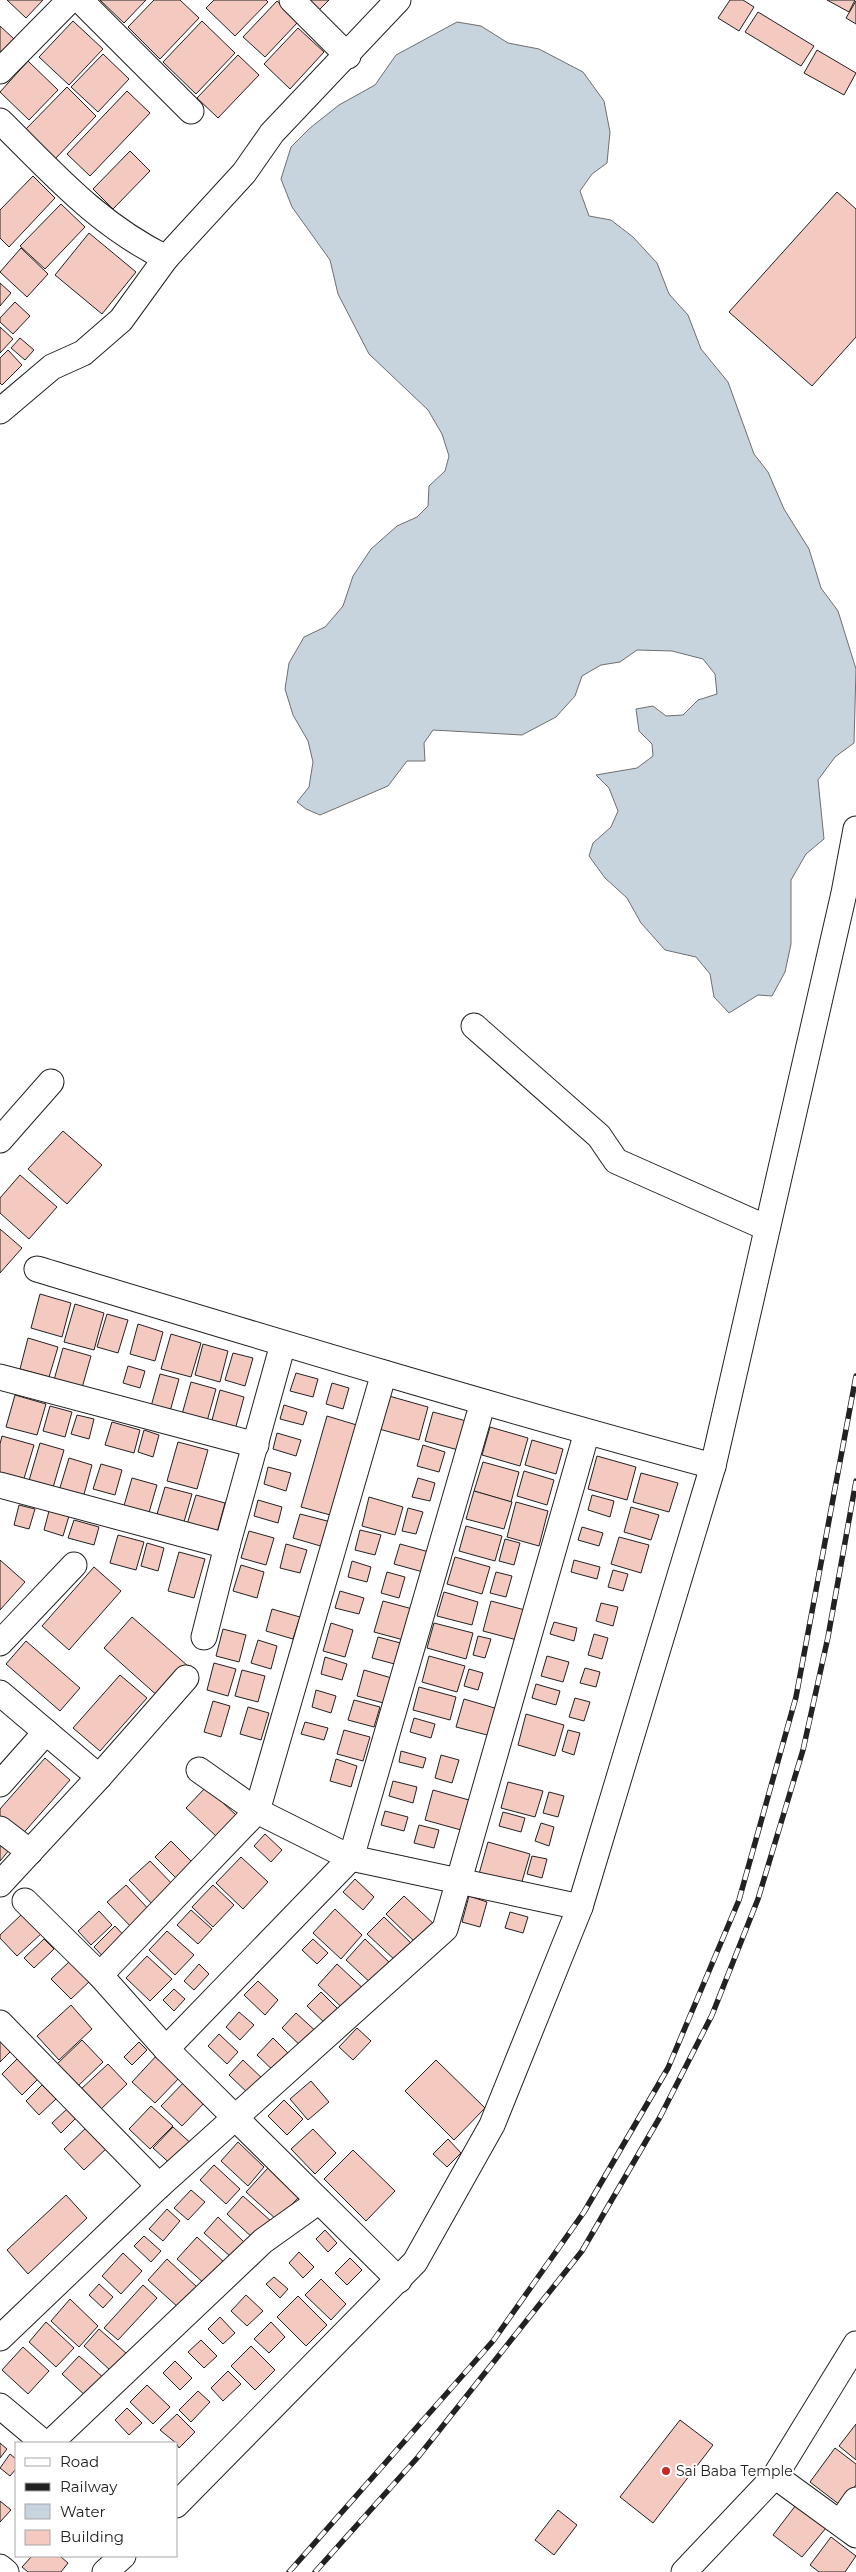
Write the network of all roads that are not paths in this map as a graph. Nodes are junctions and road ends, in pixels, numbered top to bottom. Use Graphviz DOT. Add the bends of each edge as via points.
graph roads {
  1 [pos="70,0"];
  2 [pos="80,0"];
  3 [pos="292,0"];
  4 [pos="398,0"];
  5 [pos="348,56"];
  6 [pos="0,71"];
  7 [pos="191,111"];
  8 [pos="0,121"];
  9 [pos="166,258"];
  10 [pos="0,411"];
  11 [pos="856,830"];
  12 [pos="474,1026"];
  13 [pos="51,1082"];
  14 [pos="0,1140"];
  15 [pos="767,1228"];
  16 [pos="37,1269"];
  17 [pos="283,1344"];
  18 [pos="384,1373"];
  19 [pos="0,1377"];
  20 [pos="483,1402"];
  21 [pos="587,1432"];
  22 [pos="256,1445"];
  23 [pos="713,1466"];
  24 [pos="0,1485"];
  25 [pos="226,1546"];
  26 [pos="74,1565"];
  27 [pos="204,1637"];
  28 [pos="0,1643"];
  29 [pos="186,1678"];
  30 [pos="0,1693"];
  31 [pos="46,1732"];
  32 [pos="199,1770"];
  33 [pos="99,1777"];
  34 [pos="0,1784"];
  35 [pos="257,1811"];
  36 [pos="0,1829"];
  37 [pos="30,1852"];
  38 [pos="351,1858"];
  39 [pos="458,1879"];
  40 [pos="0,1884"];
  41 [pos="24,1901"];
  42 [pos="580,1907"];
  43 [pos="100,1975"];
  44 [pos="0,2024"];
  45 [pos="166,2049"];
  46 [pos="236,2119"];
  47 [pos="159,2186"];
  48 [pos="319,2201"];
  49 [pos="399,2280"];
  50 [pos="0,2338"];
  51 [pos="856,2344"];
  52 [pos="0,2406"];
  53 [pos="43,2442"];
  54 [pos="51,2442"];
  55 [pos="775,2476"];
  56 [pos="856,2500"];
  57 [pos="178,2503"];
  58 [pos="848,2529"];
  59 [pos="122,2557"];
  60 [pos="0,2567"];
  61 [pos="6,2572"];
  62 [pos="105,2572"];
  63 [pos="684,2572"];
  1 -- 6 [label="street"];
  2 -- 7 [label="street"];
  3 -- 5 [label="street"];
  4 -- 5 [label="street"];
  5 -- 9 [label="street" via="272,134 244,173"];
  8 -- 9 [label="street" via="93,213 140,245"];
  9 -- 10 [label="street" via="121,320 83,353 52,367"];
  11 -- 15 [label="street"];
  12 -- 15 [label="street" via="599,1136 616,1161"];
  13 -- 14 [label="street"];
  15 -- 23 [label="street"];
  16 -- 17 [label="street"];
  17 -- 18 [label="street"];
  17 -- 22 [label="street"];
  18 -- 20 [label="street"];
  18 -- 35 [label="street"];
  19 -- 22 [label="street"];
  20 -- 21 [label="street"];
  20 -- 38 [label="street"];
  21 -- 23 [label="street"];
  21 -- 39 [label="street"];
  22 -- 25 [label="street"];
  23 -- 42 [label="street"];
  24 -- 25 [label="street"];
  25 -- 27 [label="street"];
  26 -- 28 [label="street"];
  29 -- 33 [label="street"];
  30 -- 31 [label="street"];
  31 -- 33 [label="street"];
  31 -- 34 [label="street"];
  32 -- 35 [label="street"];
  33 -- 37 [label="street"];
  35 -- 38 [label="street"];
  35 -- 43 [label="street"];
  36 -- 37 [label="street"];
  37 -- 40 [label="street"];
  38 -- 39 [label="street"];
  38 -- 45 [label="street"];
  39 -- 42 [label="street"];
  39 -- 46 [label="street" via="444,1929"];
  41 -- 43 [label="street"];
  42 -- 49 [label="street" via="492,2126 416,2262"];
  43 -- 45 [label="street"];
  44 -- 47 [label="street"];
  45 -- 46 [label="street"];
  46 -- 47 [label="street"];
  46 -- 48 [label="street"];
  47 -- 50 [label="street"];
  48 -- 49 [label="street"];
  48 -- 54 [label="street" via="263,2240"];
  49 -- 57 [label="street"];
  51 -- 55 [label="street"];
  52 -- 53 [label="street"];
  55 -- 58 [label="street"];
  55 -- 63 [label="street"];
  56 -- 58 [label="street"];
  59 -- 62 [label="street"];
  60 -- 61 [label="street"];
}
